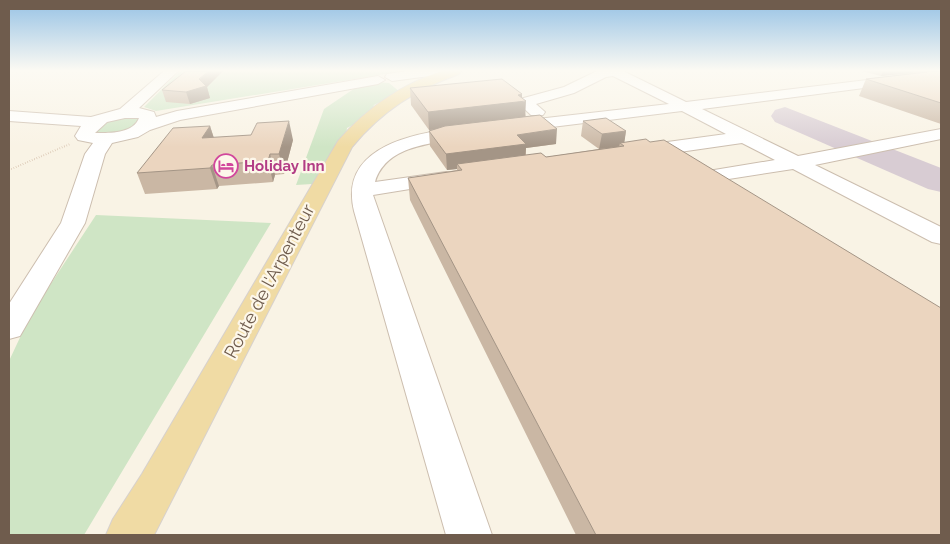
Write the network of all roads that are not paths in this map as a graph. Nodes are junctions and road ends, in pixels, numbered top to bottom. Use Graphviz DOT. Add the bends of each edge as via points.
graph roads {
  1 [pos="144,96"];
  2 [pos="270,96"];
  3 [pos="398,96"];
  4 [pos="546,96"];
  5 [pos="665,96"];
  6 [pos="766,96"];
  7 [pos="537,112"];
  8 [pos="125,113"];
  9 [pos="9,116"];
  10 [pos="145,121"];
  11 [pos="95,132"];
  12 [pos="744,137"];
  13 [pos="937,137"];
  14 [pos="623,154"];
  15 [pos="795,163"];
  16 [pos="468,175"];
  17 [pos="703,177"];
  18 [pos="361,190"];
  19 [pos="941,237"];
  20 [pos="9,328"];
  21 [pos="129,535"];
  22 [pos="469,535"];
  1 -- 8 [label="street"];
  2 -- 10 [label="street"];
  3 -- 21 [label="main road, Route de l'Arpenteur" via="362,122 344,145"];
  4 -- 7 [label="street" via="525,102"];
  5 -- 18 [label="street" via="680,104 677,108 419,140 376,160 367,171"];
  6 -- 12 [label="street" via="688,108"];
  8 -- 10 [label="street"];
  8 -- 11 [label="street" via="102,117"];
  9 -- 11 [label="street"];
  10 -- 11 [label="street" via="127,135"];
  11 -- 20 [label="street" via="95,154 73,223"];
  12 -- 14 [label="street"];
  12 -- 15 [label="street"];
  13 -- 15 [label="street"];
  15 -- 17 [label="street"];
  15 -- 19 [label="street"];
  16 -- 18 [label="street"];
  18 -- 22 [label="street"];
}
